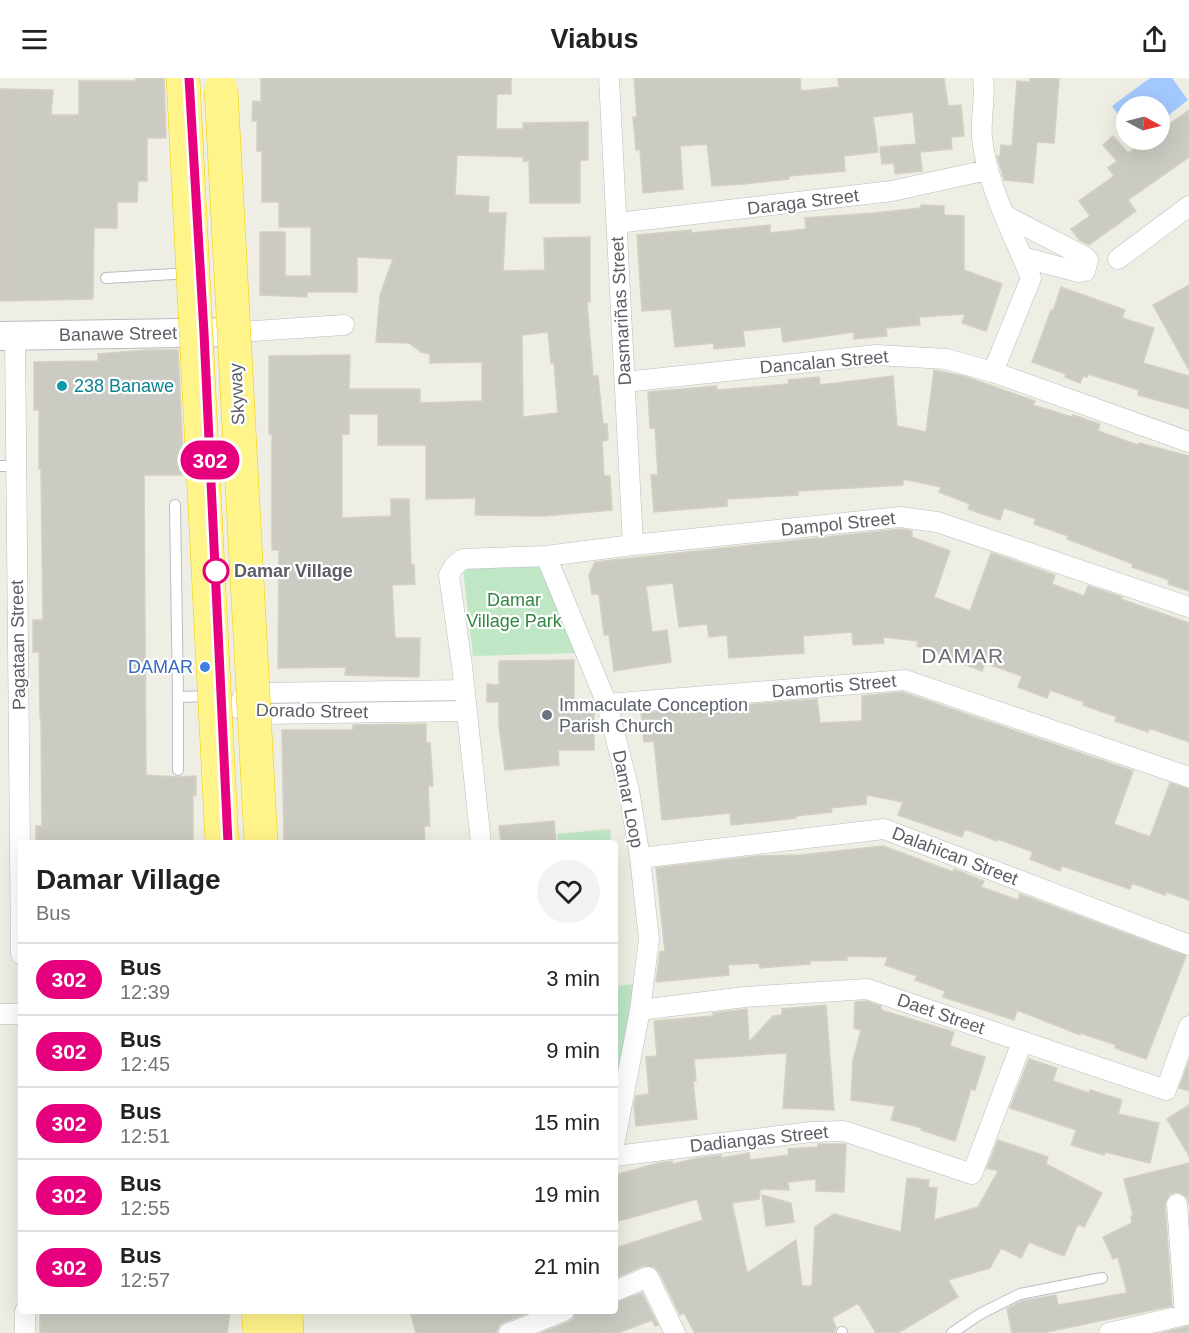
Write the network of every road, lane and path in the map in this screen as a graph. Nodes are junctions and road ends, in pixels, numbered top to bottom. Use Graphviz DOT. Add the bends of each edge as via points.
graph roads {
  1 [pos="183,78"];
  2 [pos="609,78"];
  3 [pos="983,78"];
  4 [pos="221,82"];
  5 [pos="987,170"];
  6 [pos="1189,206"];
  7 [pos="1006,216"];
  8 [pos="616,224"];
  9 [pos="1022,257"];
  10 [pos="1118,259"];
  11 [pos="200,272"];
  12 [pos="106,278"];
  13 [pos="344,325"];
  14 [pos="239,332"];
  15 [pos="8,336"];
  16 [pos="993,372"];
  17 [pos="625,382"];
  18 [pos="1189,442"];
  19 [pos="8,466"];
  20 [pos="175,505"];
  21 [pos="633,545"];
  22 [pos="546,556"];
  23 [pos="1189,607"];
  24 [pos="465,690"];
  25 [pos="222,696"];
  26 [pos="177,698"];
  27 [pos="607,704"];
  28 [pos="466,711"];
  29 [pos="178,770"];
  30 [pos="1189,777"];
  31 [pos="222,840"];
  32 [pos="261,840"];
  33 [pos="481,840"];
  34 [pos="18,841"];
  35 [pos="640,858"];
  36 [pos="1189,945"];
  37 [pos="640,1010"];
  38 [pos="0,1014"];
  39 [pos="18,1014"];
  40 [pos="1189,1026"];
  41 [pos="1022,1042"];
  42 [pos="618,1124"];
  43 [pos="618,1156"];
  44 [pos="1177,1204"];
  45 [pos="1102,1278"];
  46 [pos="618,1290"];
  47 [pos="25,1314"];
  48 [pos="258,1314"];
  49 [pos="286,1314"];
  50 [pos="556,1314"];
  51 [pos="1187,1314"];
  52 [pos="25,1333"];
  53 [pos="260,1333"];
  54 [pos="287,1333"];
  55 [pos="509,1333"];
  56 [pos="675,1333"];
  57 [pos="952,1333"];
  58 [pos="1109,1333"];
  1 -- 31 [label="highway, Skyway, bridge"];
  2 -- 8 [label="street, Dasmariñas Street"];
  3 -- 5 [label="street" via="982,135"];
  4 -- 32 [label="highway, Skyway, bridge"];
  5 -- 7 [label="street"];
  5 -- 8 [label="street, Daraga Street" via="892,192"];
  6 -- 10 [label="street"];
  7 -- 9 [label="street"];
  7 -- 9 [label="street" via="1084,257 1088,266 1079,272"];
  8 -- 17 [label="street, Dasmariñas Street"];
  9 -- 16 [label="street" via="1031,278"];
  11 -- 12 [label="lane"];
  13 -- 14 [label="street, Banawe Street"];
  14 -- 15 [label="main road, Banawe Street"];
  15 -- 19 [label="street, Pagataan Street"];
  16 -- 17 [label="street, Dancalan Street" via="946,359 876,355"];
  16 -- 18 [label="street, Dancalan Street"];
  17 -- 21 [label="street, Dasmariñas Street"];
  19 -- 34 [label="street, Pagataan Street"];
  20 -- 26 [label="lane"];
  21 -- 22 [label="street, Dampol Street"];
  21 -- 23 [label="street, Dampol Street" via="900,517 937,522"];
  22 -- 24 [label="street" via="478,557 463,559 454,566 449,575"];
  22 -- 27 [label="street, Damar Loop"];
  24 -- 28 [label="street"];
  24 -- 28 [label="street, Dorado Street" via="260,693 222,704 261,714"];
  25 -- 26 [label="lane"];
  26 -- 29 [label="lane"];
  27 -- 30 [label="street, Damortis Street" via="905,680"];
  27 -- 35 [label="street, Damar Loop"];
  28 -- 33 [label="street"];
  35 -- 36 [label="street, Dalahican Street" via="884,829"];
  35 -- 37 [label="street, Damar Loop" via="649,939"];
  37 -- 41 [label="street, Daet Street" via="745,997 867,989"];
  37 -- 42 [label="street, Damar Loop"];
  38 -- 39 [label="street"];
  40 -- 41 [label="street, Daet Street" via="1166,1090"];
  41 -- 43 [label="street, Dadiangas Street" via="972,1174 844,1131"];
  44 -- 51 [label="street"];
  45 -- 57 [label="lane" via="1020,1294"];
  46 -- 56 [label="street" via="648,1277"];
  47 -- 52 [label="street"];
  48 -- 53 [label="highway"];
  49 -- 54 [label="highway"];
  50 -- 55 [label="street"];
  51 -- 58 [label="street"];
}
